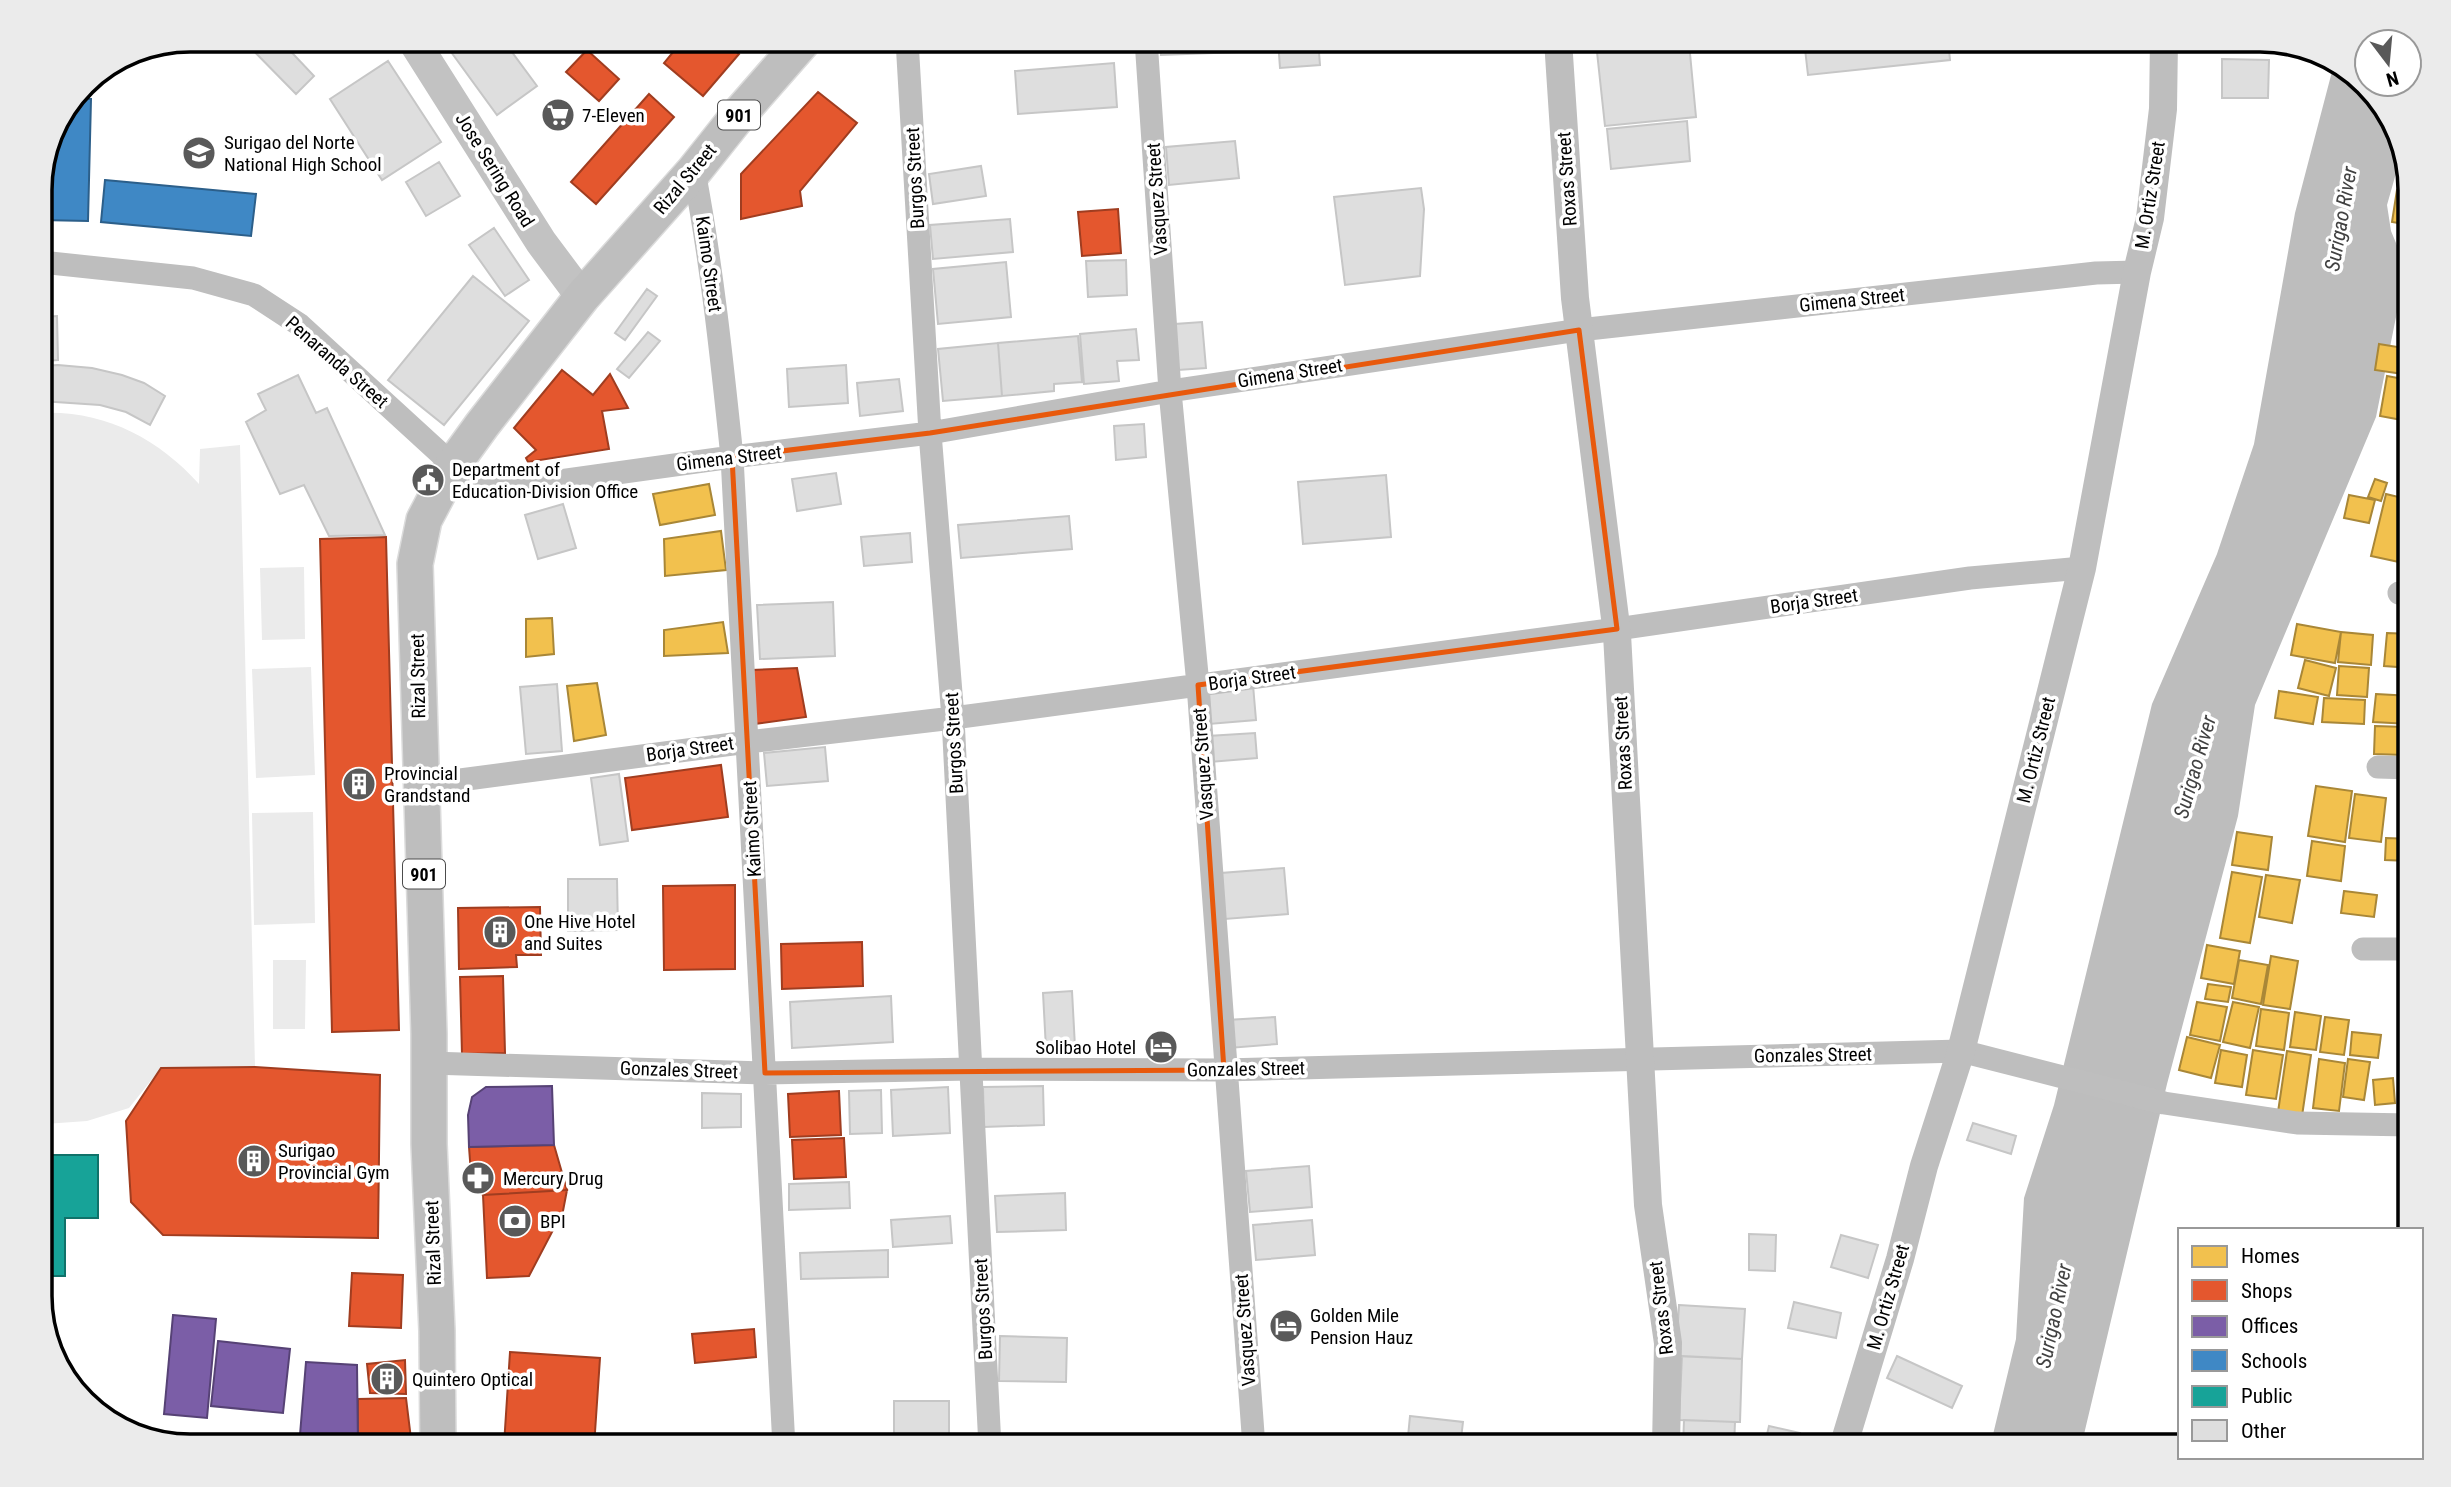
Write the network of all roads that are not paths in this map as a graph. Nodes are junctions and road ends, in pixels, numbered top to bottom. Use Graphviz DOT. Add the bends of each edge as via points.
graph roads {
  1 [pos="1559,52"];
  2 [pos="2164,52"];
  3 [pos="421,53"];
  4 [pos="793,53"];
  5 [pos="908,53"];
  6 [pos="1147,53"];
  7 [pos="694,171"];
  8 [pos="53,263"];
  9 [pos="2137,272"];
  10 [pos="582,297"];
  11 [pos="1579,330"];
  12 [pos="1170,391"];
  13 [pos="930,433"];
  14 [pos="732,457"];
  15 [pos="453,465"];
  16 [pos="2082,568"];
  17 [pos="1617,629"];
  18 [pos="1198,685"];
  19 [pos="953,718"];
  20 [pos="748,742"];
  21 [pos="2378,767"];
  22 [pos="2398,768"];
  23 [pos="422,785"];
  24 [pos="2363,949"];
  25 [pos="2398,949"];
  26 [pos="1961,1051"];
  27 [pos="1640,1058"];
  28 [pos="430,1063"];
  29 [pos="971,1069"];
  30 [pos="1224,1070"];
  31 [pos="765,1073"];
  32 [pos="2398,1125"];
  33 [pos="438,1434"];
  34 [pos="782,1434"];
  35 [pos="989,1434"];
  36 [pos="1253,1434"];
  37 [pos="1666,1434"];
  38 [pos="1847,1434"];
  1 -- 11 [label="street, Roxas Street"];
  2 -- 9 [label="street, M. Ortiz Street" via="2156,175"];
  3 -- 10 [label="main road, Jose Sering Road" via="541,242"];
  4 -- 7 [label="main road, Rizal Street / 901"];
  5 -- 13 [label="street, Burgos Street"];
  6 -- 12 [label="street, Vasquez Street"];
  7 -- 10 [label="main road, Rizal Street / 901"];
  7 -- 14 [label="street, Kaimo Street" via="716,303"];
  8 -- 15 [label="street, Penaranda Street" via="193,278 254,295 300,325"];
  9 -- 11 [label="street, Gimena Street" via="2082,274"];
  9 -- 16 [label="street, M. Ortiz Street"];
  10 -- 15 [label="main road, Rizal Street / 901"];
  11 -- 12 [label="street, Gimena Street"];
  11 -- 17 [label="street, Roxas Street"];
  12 -- 13 [label="street, Gimena Street"];
  12 -- 18 [label="street, Vasquez Street"];
  13 -- 14 [label="street, Gimena Street"];
  13 -- 19 [label="street, Burgos Street"];
  14 -- 15 [label="street, Gimena Street" via="502,489 483,486"];
  14 -- 20 [label="street, Kaimo Street"];
  15 -- 23 [label="main road, Rizal Street / 901" via="425,520 415,564"];
  16 -- 17 [label="street, Borja Street" via="1970,579"];
  16 -- 26 [label="street, M. Ortiz Street"];
  17 -- 18 [label="street, Borja Street"];
  17 -- 27 [label="street, Roxas Street"];
  18 -- 19 [label="street, Borja Street"];
  18 -- 30 [label="street, Vasquez Street"];
  19 -- 20 [label="street, Borja Street"];
  19 -- 29 [label="street, Burgos Street"];
  20 -- 23 [label="street, Borja Street"];
  20 -- 31 [label="street, Kaimo Street"];
  21 -- 22 [label="street"];
  23 -- 28 [label="main road, Rizal Street / 901"];
  24 -- 25 [label="street"];
  26 -- 27 [label="street, Gonzales Street"];
  26 -- 32 [label="street, Gonzales Street" via="2164,1103 2297,1123"];
  26 -- 38 [label="street, M. Ortiz Street"];
  27 -- 30 [label="street, Gonzales Street"];
  27 -- 37 [label="street, Roxas Street" via="1648,1205 1668,1343"];
  28 -- 31 [label="street, Gonzales Street"];
  28 -- 33 [label="main road, Rizal Street / 901"];
  29 -- 30 [label="street, Gonzales Street"];
  29 -- 31 [label="street, Gonzales Street"];
  29 -- 35 [label="street, Burgos Street"];
  30 -- 36 [label="street, Vasquez Street"];
  31 -- 34 [label="street, Kaimo Street"];
}
